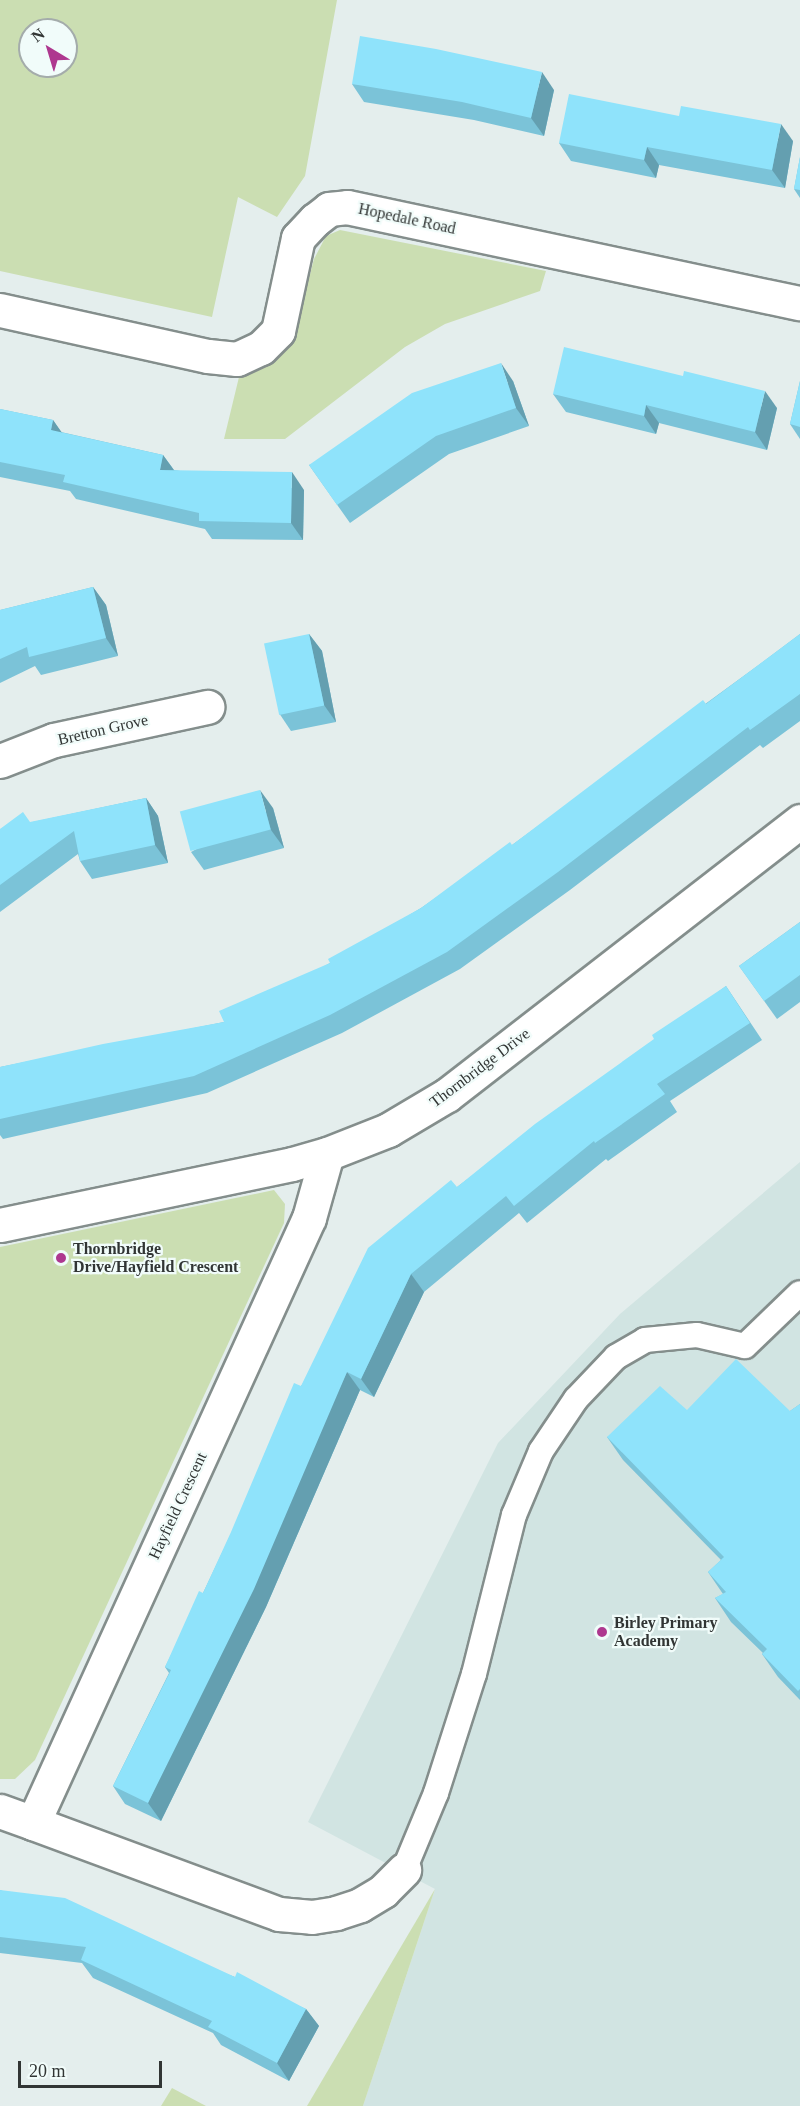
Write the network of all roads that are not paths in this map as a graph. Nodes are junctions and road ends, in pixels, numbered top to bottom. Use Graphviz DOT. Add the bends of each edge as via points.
graph roads {
  1 [pos="800,303"];
  2 [pos="0,310"];
  3 [pos="207,707"];
  4 [pos="0,761"];
  5 [pos="800,821"];
  6 [pos="327,1154"];
  7 [pos="0,1225"];
  8 [pos="800,1293"];
  9 [pos="0,1811"];
  10 [pos="33,1823"];
  11 [pos="404,1870"];
  1 -- 2 [label="street, Hopedale Road" via="347,207 329,210 298,238 278,331 261,348 237,359"];
  3 -- 4 [label="street, Bretton Grove" via="54,741"];
  5 -- 6 [label="street, Thornbridge Drive" via="447,1095 388,1130"];
  6 -- 7 [label="street, Thornbridge Drive"];
  6 -- 10 [label="street, Hayfield Crescent" via="309,1218"];
  8 -- 11 [label="lane" via="745,1346 697,1335 645,1340 616,1357 576,1399 541,1451 514,1515 474,1674 436,1793"];
  9 -- 10 [label="street"];
  10 -- 11 [label="street" via="279,1914 312,1917 360,1905 383,1891"];
}
